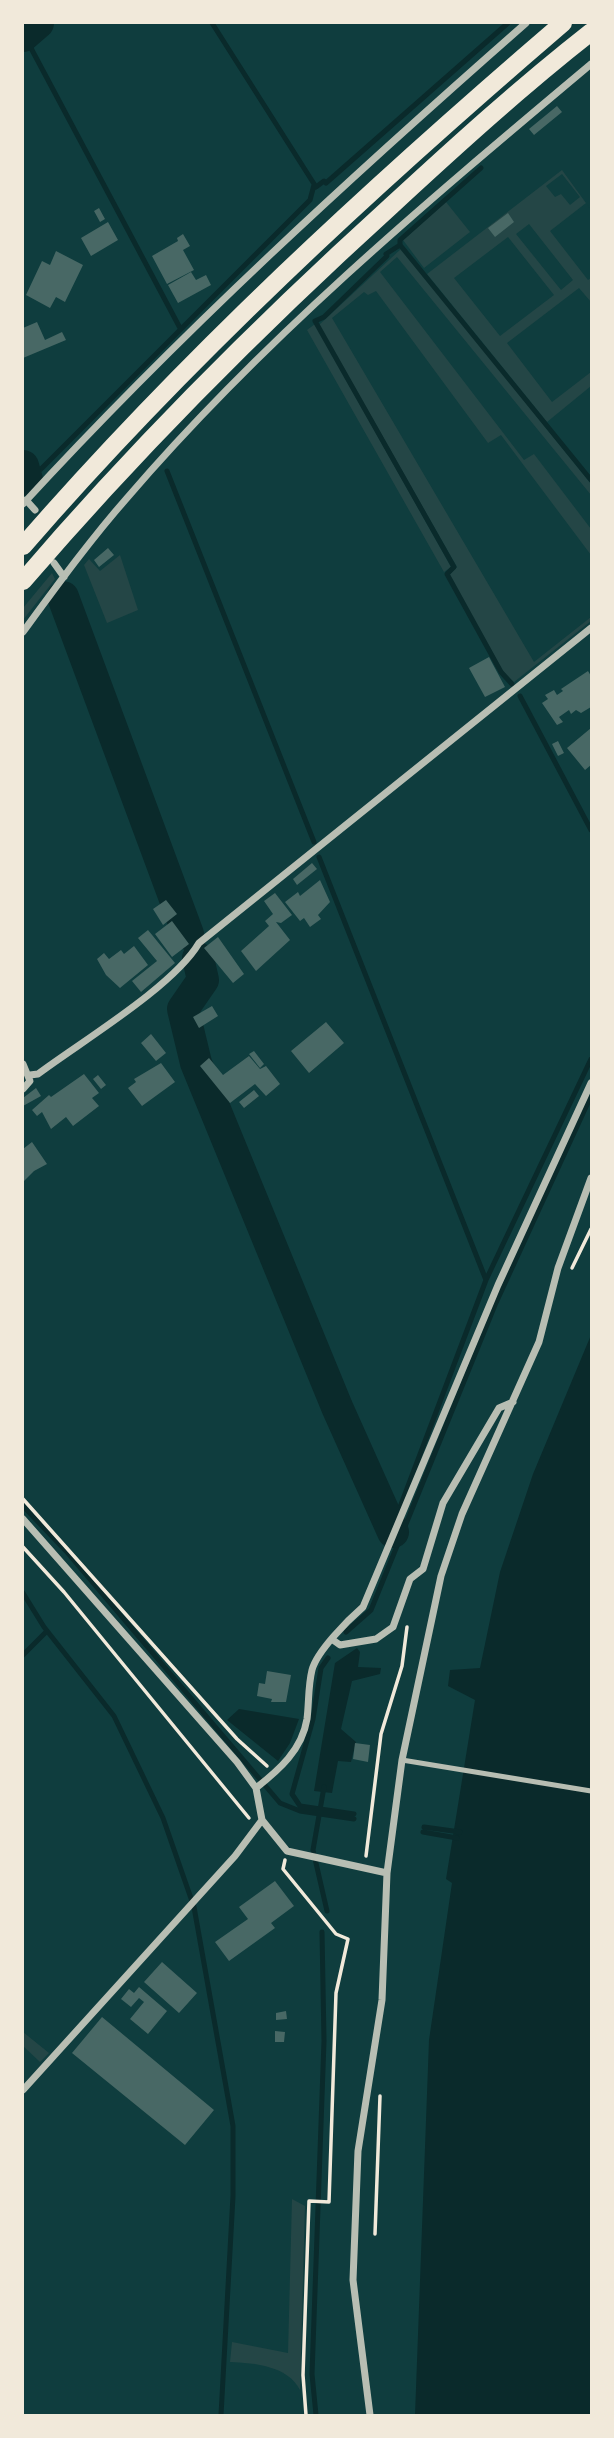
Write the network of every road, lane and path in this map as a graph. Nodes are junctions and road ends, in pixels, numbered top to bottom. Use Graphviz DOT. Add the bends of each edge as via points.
graph roads {
  1 [pos="526,23"];
  2 [pos="563,23"];
  3 [pos="591,32"];
  4 [pos="591,64"];
  5 [pos="24,502"];
  6 [pos="35,510"];
  7 [pos="23,546"];
  8 [pos="54,563"];
  9 [pos="64,577"];
  10 [pos="23,581"];
  11 [pos="591,628"];
  12 [pos="23,632"];
  13 [pos="23,1063"];
  14 [pos="30,1075"];
  15 [pos="591,1083"];
  16 [pos="23,1089"];
  17 [pos="591,1178"];
  18 [pos="513,1402"];
  19 [pos="23,1499"];
  20 [pos="23,1519"];
  21 [pos="23,1547"];
  22 [pos="407,1625"];
  23 [pos="333,1640"];
  24 [pos="402,1760"];
  25 [pos="275,1773"];
  26 [pos="258,1787"];
  27 [pos="591,1791"];
  28 [pos="262,1820"];
  29 [pos="257,1828"];
  30 [pos="287,1851"];
  31 [pos="365,1869"];
  32 [pos="387,1873"];
  33 [pos="23,2090"];
  34 [pos="380,2094"];
  35 [pos="375,2235"];
  36 [pos="306,2415"];
  37 [pos="370,2415"];
  1 -- 5 [label="street" via="299,226"];
  2 -- 7 [label="highway" via="454,116 290,268 111,449"];
  3 -- 10 [label="highway" via="471,133 305,284 126,463"];
  4 -- 9 [label="street" via="451,182 275,342 134,490"];
  5 -- 6 [label="street"];
  8 -- 9 [label="street"];
  9 -- 12 [label="street"];
  11 -- 14 [label="street" via="199,943 163,982 38,1074"];
  13 -- 14 [label="street"];
  14 -- 16 [label="street"];
  15 -- 23 [label="street" via="498,1285 363,1608"];
  17 -- 18 [label="street" via="558,1268 539,1342"];
  18 -- 23 [label="street" via="499,1408 443,1503 423,1569 410,1579 393,1627 376,1639 340,1645"];
  18 -- 24 [label="street" via="462,1514 441,1576"];
  19 -- 25 [label="path" via="237,1739"];
  20 -- 26 [label="street"];
  21 -- 29 [label="path"];
  22 -- 31 [label="path" via="402,1666 381,1734"];
  23 -- 25 [label="street" via="312,1668 299,1745"];
  24 -- 27 [label="lane"];
  24 -- 32 [label="street"];
  25 -- 26 [label="street"];
  26 -- 28 [label="street"];
  28 -- 29 [label="street"];
  28 -- 30 [label="street"];
  29 -- 33 [label="street"];
  30 -- 31 [label="street"];
  30 -- 36 [label="path" via="283,1869 336,1934 348,1940 336,1993 329,2202 309,2201 303,2375"];
  31 -- 32 [label="street"];
  32 -- 37 [label="street" via="382,2000 358,2151 353,2280"];
  34 -- 35 [label="path"];
}
